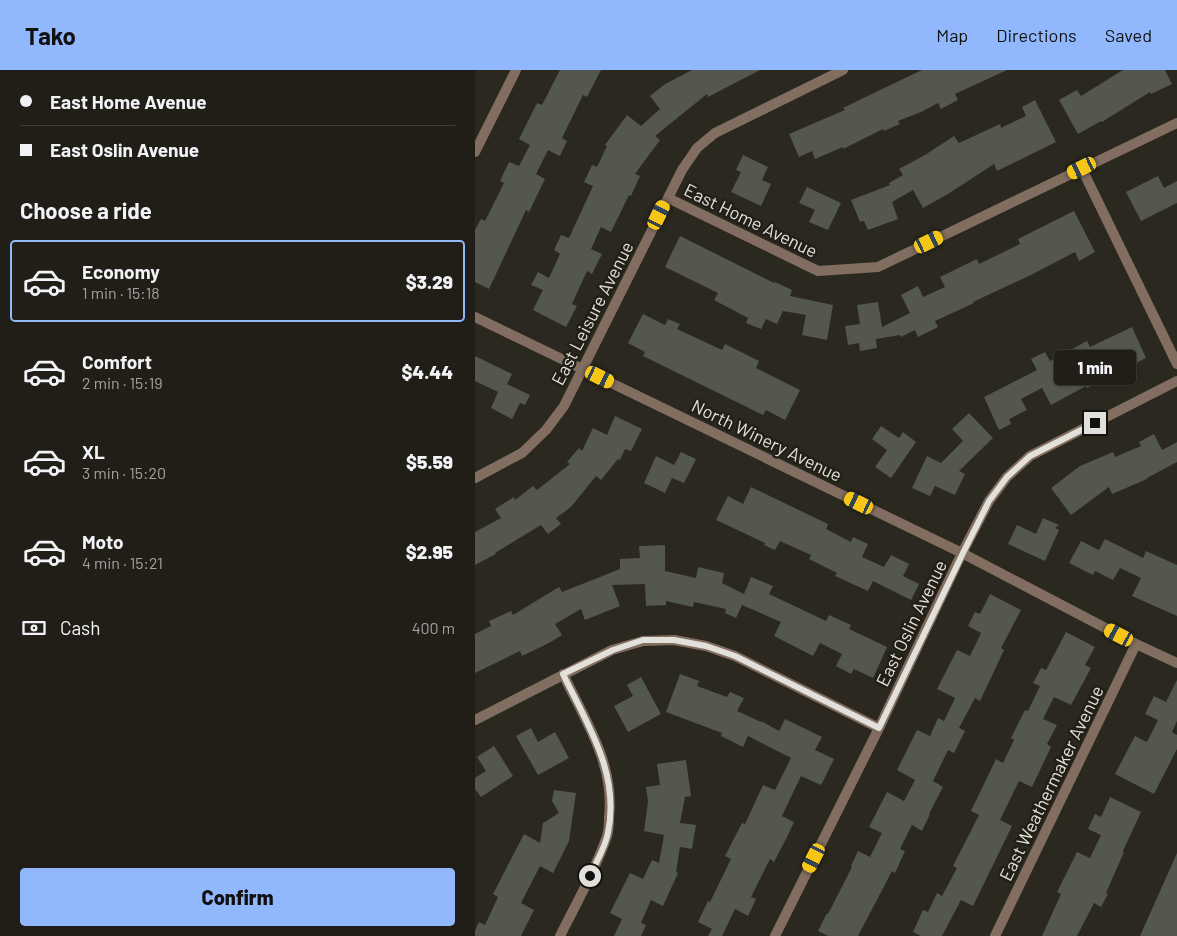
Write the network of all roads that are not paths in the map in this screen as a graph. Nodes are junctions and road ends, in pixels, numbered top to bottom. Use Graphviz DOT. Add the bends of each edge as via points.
graph roads {
  1 [pos="516,70"];
  2 [pos="843,70"];
  3 [pos="1177,123"];
  4 [pos="475,152"];
  5 [pos="1082,168"];
  6 [pos="667,198"];
  7 [pos="475,317"];
  8 [pos="1177,364"];
  9 [pos="583,369"];
  10 [pos="1177,381"];
  11 [pos="475,478"];
  12 [pos="963,553"];
  13 [pos="1136,644"];
  14 [pos="1177,663"];
  15 [pos="563,674"];
  16 [pos="475,720"];
  17 [pos="879,728"];
  18 [pos="560,936"];
  19 [pos="775,936"];
  20 [pos="995,936"];
  1 -- 4 [label="street"];
  2 -- 6 [label="street, East Leisure Avenue" via="715,132 697,148"];
  3 -- 5 [label="street, East Home Avenue"];
  5 -- 6 [label="street, East Home Avenue" via="878,267 818,271"];
  5 -- 8 [label="street"];
  6 -- 9 [label="street, East Leisure Avenue"];
  7 -- 9 [label="street, North Winery Avenue"];
  9 -- 11 [label="street, East Leisure Avenue" via="564,406 546,430 522,454"];
  9 -- 12 [label="street, North Winery Avenue"];
  10 -- 12 [label="street, East Oslin Avenue" via="1030,456 1007,477 989,501"];
  12 -- 13 [label="street, North Winery Avenue"];
  12 -- 17 [label="street, East Oslin Avenue"];
  13 -- 14 [label="street, North Winery Avenue"];
  13 -- 20 [label="street, East Weathermaker Avenue"];
  15 -- 16 [label="street"];
  15 -- 17 [label="street" via="613,650 643,640 674,640 735,656"];
  15 -- 18 [label="street" via="599,748 608,776 611,804 608,834"];
  17 -- 19 [label="street, East Oslin Avenue"];
}
